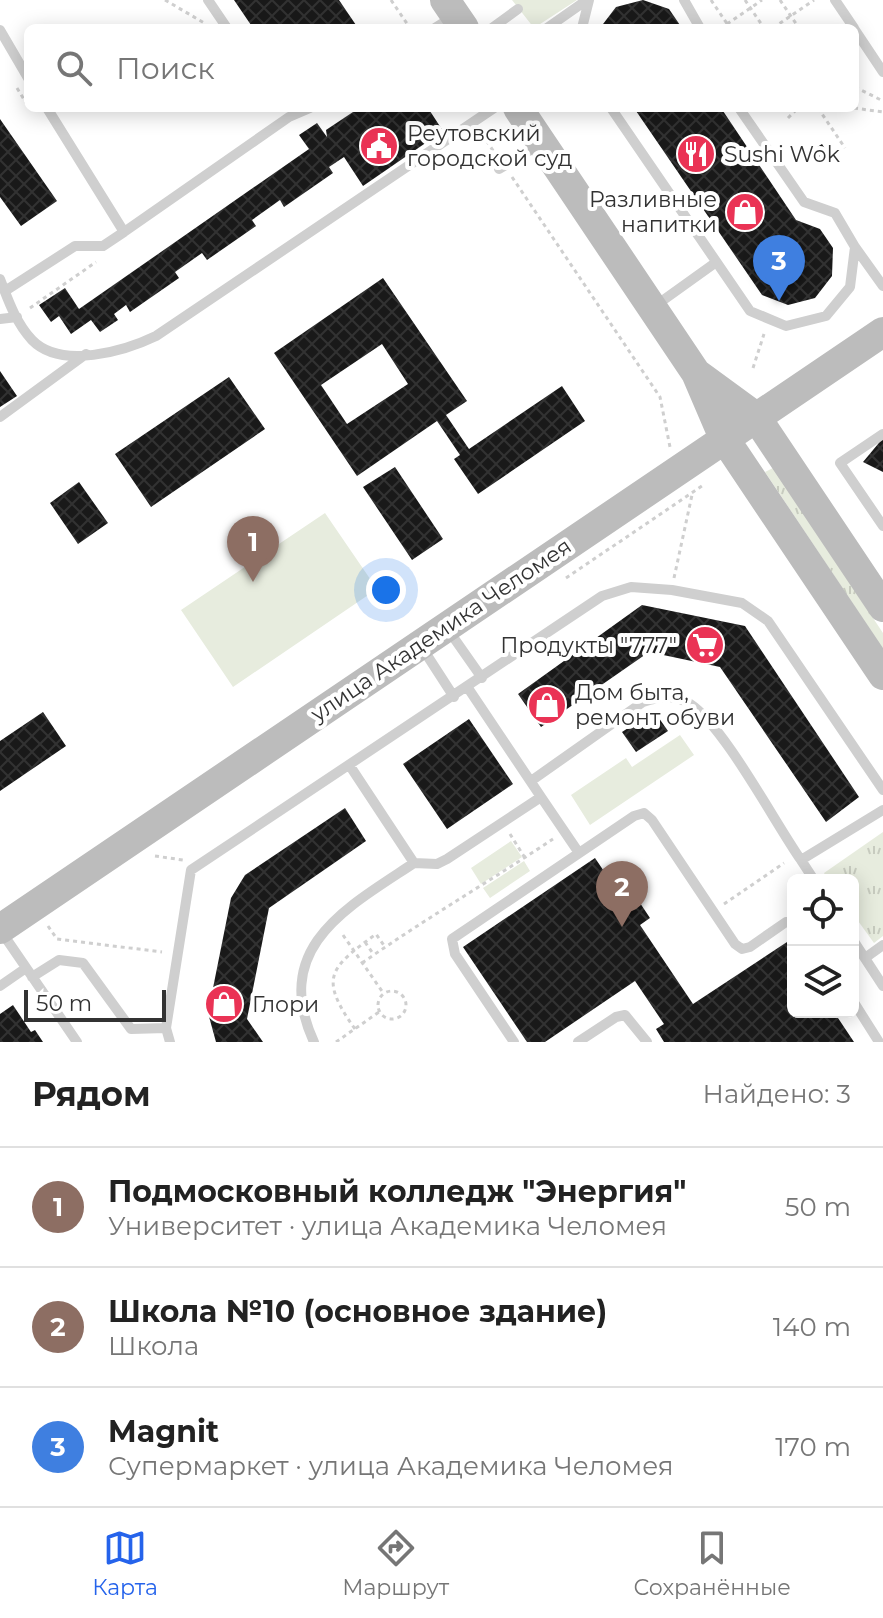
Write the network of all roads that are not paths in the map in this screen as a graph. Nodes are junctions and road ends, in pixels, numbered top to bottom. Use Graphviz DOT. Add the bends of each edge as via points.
graph roads {
  1 [pos="208,0"];
  2 [pos="588,0"];
  3 [pos="684,0"];
  4 [pos="835,0"];
  5 [pos="518,9"];
  6 [pos="224,24"];
  7 [pos="497,24"];
  8 [pos="555,24"];
  9 [pos="583,24"];
  10 [pos="698,24"];
  11 [pos="851,24"];
  12 [pos="0,30"];
  13 [pos="859,36"];
  14 [pos="24,71"];
  15 [pos="883,72"];
  16 [pos="49,112"];
  17 [pos="488,112"];
  18 [pos="521,112"];
  19 [pos="614,112"];
  20 [pos="742,112"];
  21 [pos="286,113"];
  22 [pos="541,143"];
  23 [pos="502,168"];
  24 [pos="124,232"];
  25 [pos="855,247"];
  26 [pos="715,263"];
  27 [pos="0,279"];
  28 [pos="883,286"];
  29 [pos="5,291"];
  30 [pos="0,305"];
  31 [pos="652,308"];
  32 [pos="14,313"];
  33 [pos="0,319"];
  34 [pos="883,332"];
  35 [pos="87,354"];
  36 [pos="696,373"];
  37 [pos="0,417"];
  38 [pos="756,417"];
  39 [pos="883,434"];
  40 [pos="724,438"];
  41 [pos="883,526"];
  42 [pos="883,607"];
  43 [pos="446,627"];
  44 [pos="420,645"];
  45 [pos="883,675"];
  46 [pos="482,678"];
  47 [pos="468,688"];
  48 [pos="454,697"];
  49 [pos="350,766"];
  50 [pos="531,781"];
  51 [pos="883,790"];
  52 [pos="541,797"];
  53 [pos="883,810"];
  54 [pos="579,853"];
  55 [pos="801,860"];
  56 [pos="414,863"];
  57 [pos="810,874"];
  58 [pos="787,925"];
  59 [pos="0,930"];
  60 [pos="883,945"];
  61 [pos="857,946"];
  62 [pos="865,958"];
  63 [pos="29,972"];
  64 [pos="0,986"];
  65 [pos="883,986"];
  66 [pos="859,1010"];
  67 [pos="166,1028"];
  68 [pos="77,1042"];
  69 [pos="170,1042"];
  70 [pos="314,1042"];
  71 [pos="514,1042"];
  72 [pos="578,1042"];
  73 [pos="647,1042"];
  74 [pos="879,1042"];
  1 -- 6 [label="lane"];
  2 -- 8 [label="lane"];
  2 -- 9 [label="lane"];
  3 -- 10 [label="lane"];
  4 -- 11 [label="lane"];
  5 -- 7 [label="lane"];
  12 -- 14 [label="lane"];
  13 -- 15 [label="lane"];
  16 -- 24 [label="lane"];
  17 -- 35 [label="lane" via="156,336 127,349"];
  18 -- 22 [label="street"];
  19 -- 26 [label="lane"];
  20 -- 25 [label="lane" via="804,202 835,213"];
  21 -- 24 [label="lane"];
  22 -- 23 [label="lane"];
  22 -- 31 [label="street"];
  24 -- 29 [label="lane" via="103,246 75,246"];
  25 -- 26 [label="lane" via="850,287 826,316 786,326 750,311"];
  25 -- 28 [label="lane"];
  26 -- 31 [label="lane"];
  27 -- 29 [label="lane"];
  29 -- 32 [label="lane"];
  30 -- 32 [label="lane"];
  31 -- 36 [label="street"];
  32 -- 33 [label="lane"];
  32 -- 35 [label="lane" via="33,342 59,354"];
  34 -- 38 [label="street, улица Академика Челомея"];
  35 -- 37 [label="lane"];
  36 -- 38 [label="street"];
  36 -- 40 [label="street"];
  38 -- 40 [label="street, улица Академика Челомея"];
  38 -- 42 [label="street"];
  39 -- 41 [label="lane" via="840,463"];
  40 -- 43 [label="street, улица Академика Челомея"];
  40 -- 45 [label="street"];
  43 -- 44 [label="street, улица Академика Челомея"];
  43 -- 46 [label="lane"];
  44 -- 48 [label="lane"];
  44 -- 59 [label="street, улица Академика Челомея"];
  46 -- 47 [label="lane"];
  46 -- 51 [label="lane" via="602,596 631,587 742,603 768,621"];
  47 -- 48 [label="lane"];
  47 -- 50 [label="lane"];
  48 -- 49 [label="lane"];
  49 -- 56 [label="lane"];
  49 -- 67 [label="lane" via="191,870"];
  50 -- 52 [label="lane"];
  50 -- 55 [label="lane" via="643,702 677,698 690,703 716,731"];
  52 -- 54 [label="lane"];
  52 -- 56 [label="lane" via="437,864"];
  53 -- 55 [label="lane"];
  54 -- 58 [label="lane" via="644,813 742,949"];
  54 -- 71 [label="lane" via="452,939 455,954"];
  55 -- 57 [label="lane"];
  56 -- 70 [label="lane" via="332,919 306,963 303,995"];
  59 -- 63 [label="lane"];
  60 -- 62 [label="lane"];
  61 -- 62 [label="lane"];
  62 -- 65 [label="lane"];
  63 -- 64 [label="lane"];
  63 -- 67 [label="lane" via="59,960 83,963 131,1029"];
  63 -- 68 [label="lane"];
  66 -- 74 [label="lane"];
  67 -- 69 [label="lane"];
  72 -- 73 [label="lane" via="625,1015"];
}
